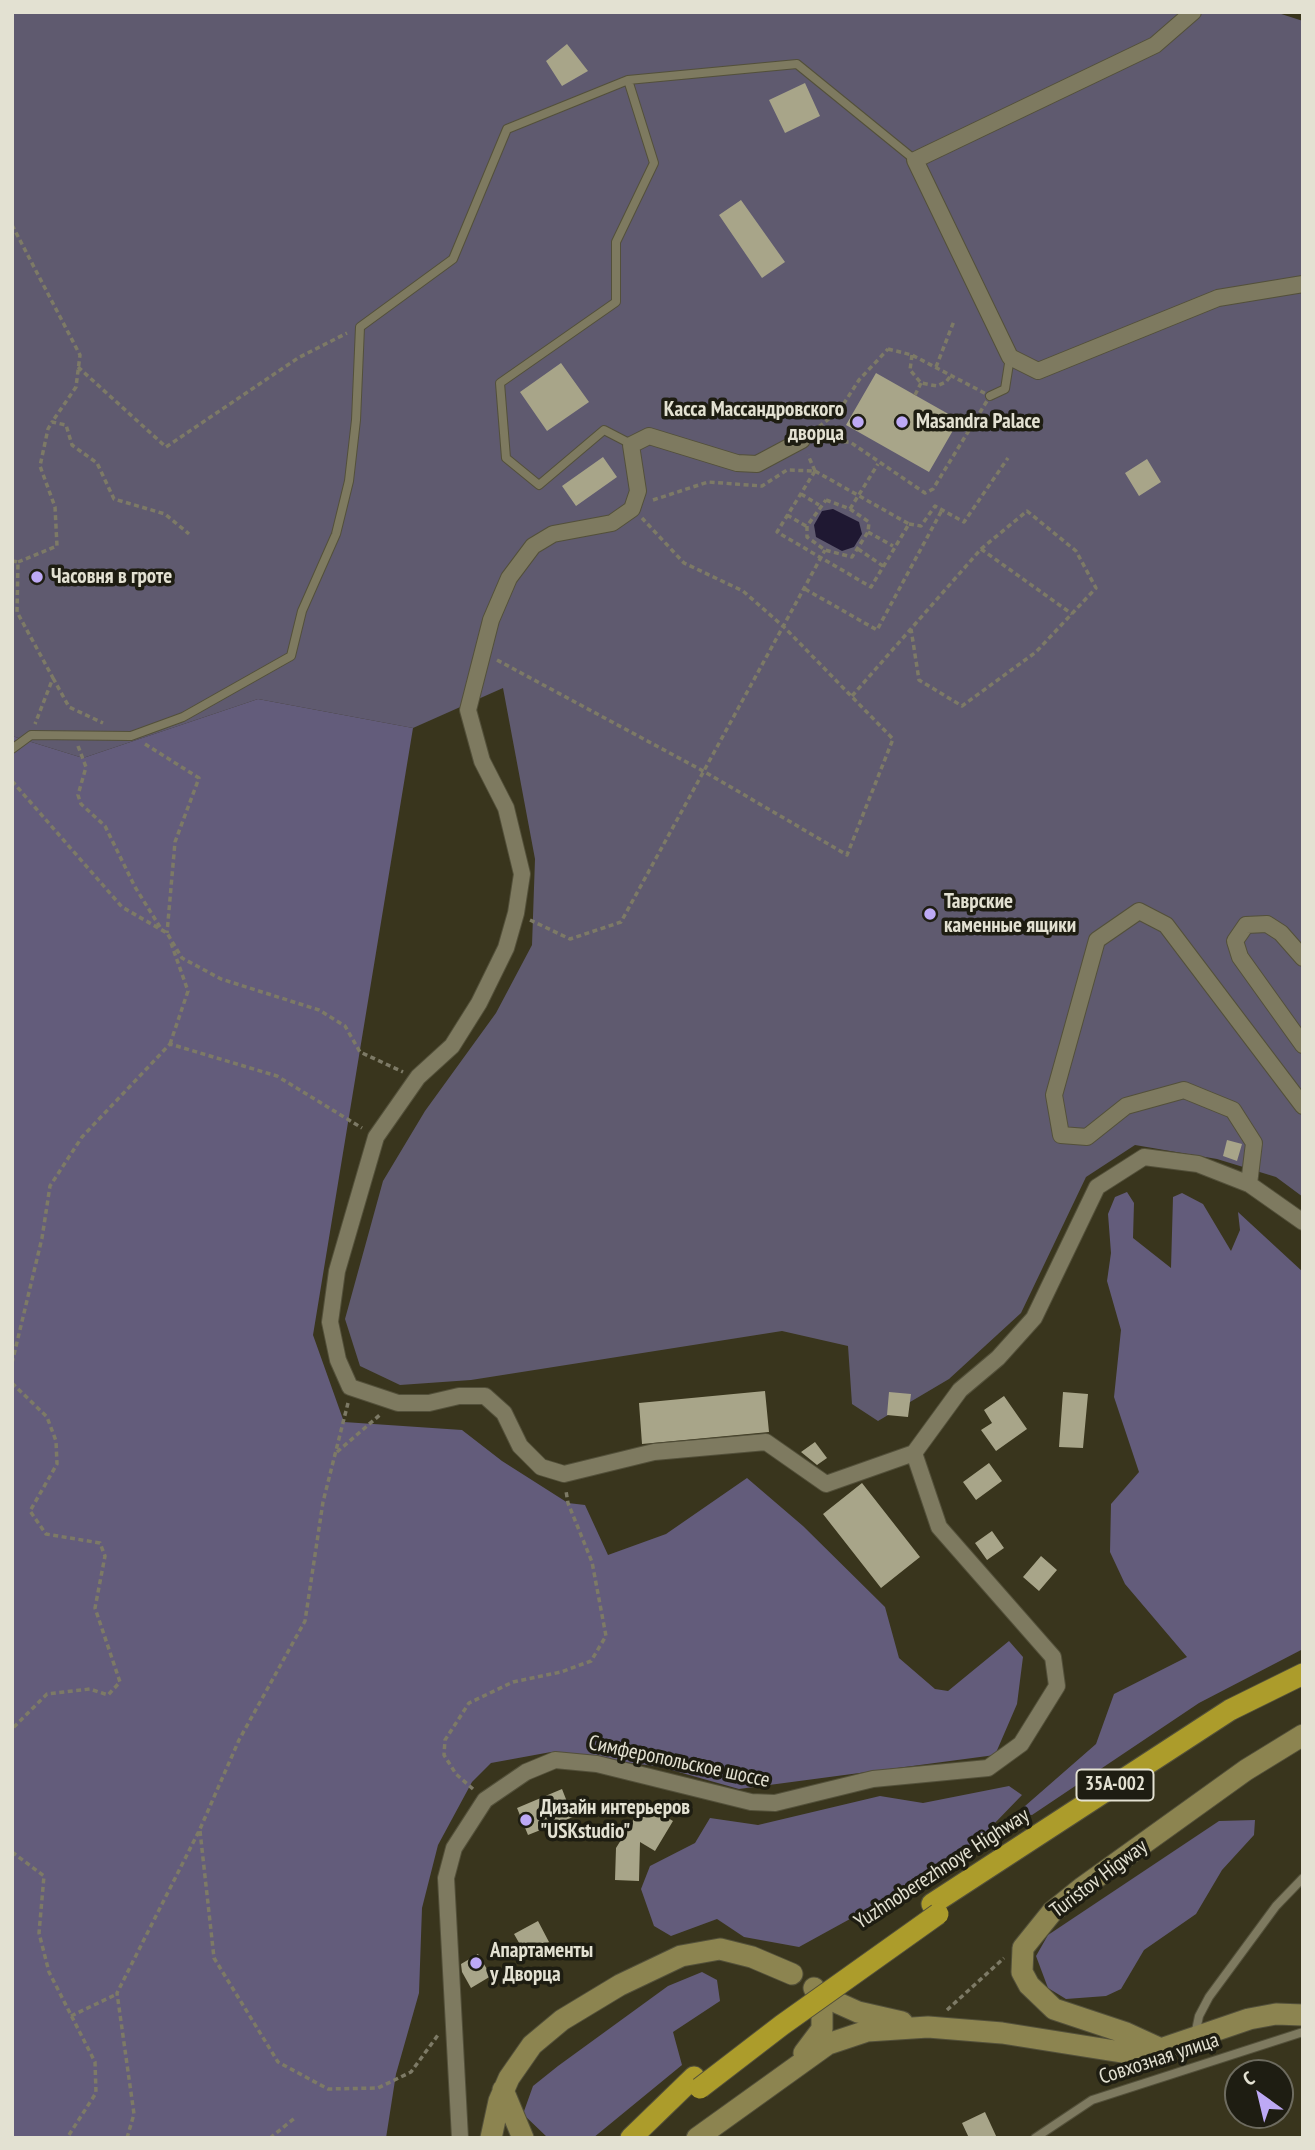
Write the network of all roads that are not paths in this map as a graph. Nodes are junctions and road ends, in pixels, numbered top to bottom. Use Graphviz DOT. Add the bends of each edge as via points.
graph roads {
  1 [pos="1193,12"];
  2 [pos="628,80"];
  3 [pos="915,160"];
  4 [pos="1303,284"];
  5 [pos="1010,358"];
  6 [pos="990,396"];
  7 [pos="802,440"];
  8 [pos="631,444"];
  9 [pos="12,749"];
  10 [pos="1303,958"];
  11 [pos="1303,1045"];
  12 [pos="1303,1105"];
  13 [pos="1249,1184"];
  14 [pos="1303,1222"];
  15 [pos="914,1454"];
  16 [pos="1303,1674"];
  17 [pos="1303,1688"];
  18 [pos="1303,1735"];
  19 [pos="1303,1878"];
  20 [pos="935,1909"];
  21 [pos="792,1974"];
  22 [pos="814,1988"];
  23 [pos="838,2003"];
  24 [pos="1303,2015"];
  25 [pos="928,2027"];
  26 [pos="1303,2032"];
  27 [pos="1195,2038"];
  28 [pos="1161,2049"];
  29 [pos="783,2074"];
  30 [pos="503,2090"];
  31 [pos="635,2136"];
  32 [pos="460,2138"];
  33 [pos="491,2138"];
  34 [pos="523,2138"];
  35 [pos="697,2138"];
  36 [pos="1035,2138"];
  1 -- 3 [label="street" via="1155,45"];
  2 -- 3 [label="lane" via="797,64"];
  2 -- 8 [label="lane" via="654,163 616,242 616,302 500,383 506,458 539,485 604,430"];
  2 -- 9 [label="lane" via="506,129 453,259 360,327 349,481 336,534 302,611 292,656 183,717 131,736 31,736"];
  3 -- 5 [label="street"];
  4 -- 5 [label="street" via="1218,298 1038,371"];
  5 -- 6 [label="lane" via="1005,389"];
  7 -- 8 [label="street" via="757,464 737,463 649,436"];
  8 -- 15 [label="street" via="638,491 632,509 612,523 553,534 533,546 509,578 491,620 468,710 482,761 506,808 522,874 516,913 506,948 479,1003 452,1046 418,1077 376,1137 337,1271 330,1322 338,1360 350,1387 398,1403 485,1396 504,1413 520,1446 541,1467 564,1474 654,1452 766,1442 826,1484"];
  10 -- 11 [label="street" via="1267,924 1246,925 1235,941 1240,957"];
  12 -- 13 [label="street" via="1166,925 1139,911 1097,940 1054,1095 1061,1135 1087,1137 1126,1106 1184,1090 1233,1110 1254,1143"];
  13 -- 14 [label="street"];
  13 -- 15 [label="street" via="1198,1164 1144,1157 1097,1187 1034,1318 998,1358 960,1390"];
  15 -- 32 [label="street, Симферопольское шоссе" via="939,1527 1054,1657 1057,1686 1021,1744 988,1768 873,1779 775,1803 751,1802 597,1764 555,1760 526,1772 485,1800 454,1848 446,1878"];
  16 -- 20 [label="highway, Yuzhnoberezhnoye Highway / 35А-002" via="1230,1710"];
  17 -- 20 [label="highway, Yuzhnoberezhnoye Highway / 35А-002" via="1236,1721"];
  18 -- 28 [label="main road, Turistov Higway" via="1083,1886 1052,1912 1023,1948 1022,1972 1028,1985 1054,2009"];
  19 -- 27 [label="lane" via="1276,1906 1209,1997"];
  20 -- 31 [label="highway, Yuzhnoberezhnoye Highway / 35А-002" via="768,2017"];
  21 -- 30 [label="main road" via="720,1949 681,1956 562,2020 516,2064"];
  22 -- 29 [label="main road" via="822,2004 822,2029"];
  23 -- 25 [label="main road" via="858,2012"];
  24 -- 27 [label="main road" via="1249,2019"];
  25 -- 28 [label="main road" via="1045,2038 1134,2054"];
  25 -- 29 [label="main road" via="848,2036"];
  26 -- 36 [label="lane, Совхозная улица" via="1092,2100"];
  27 -- 28 [label="main road"];
  29 -- 35 [label="main road"];
  30 -- 33 [label="main road"];
  30 -- 34 [label="main road"];
}
